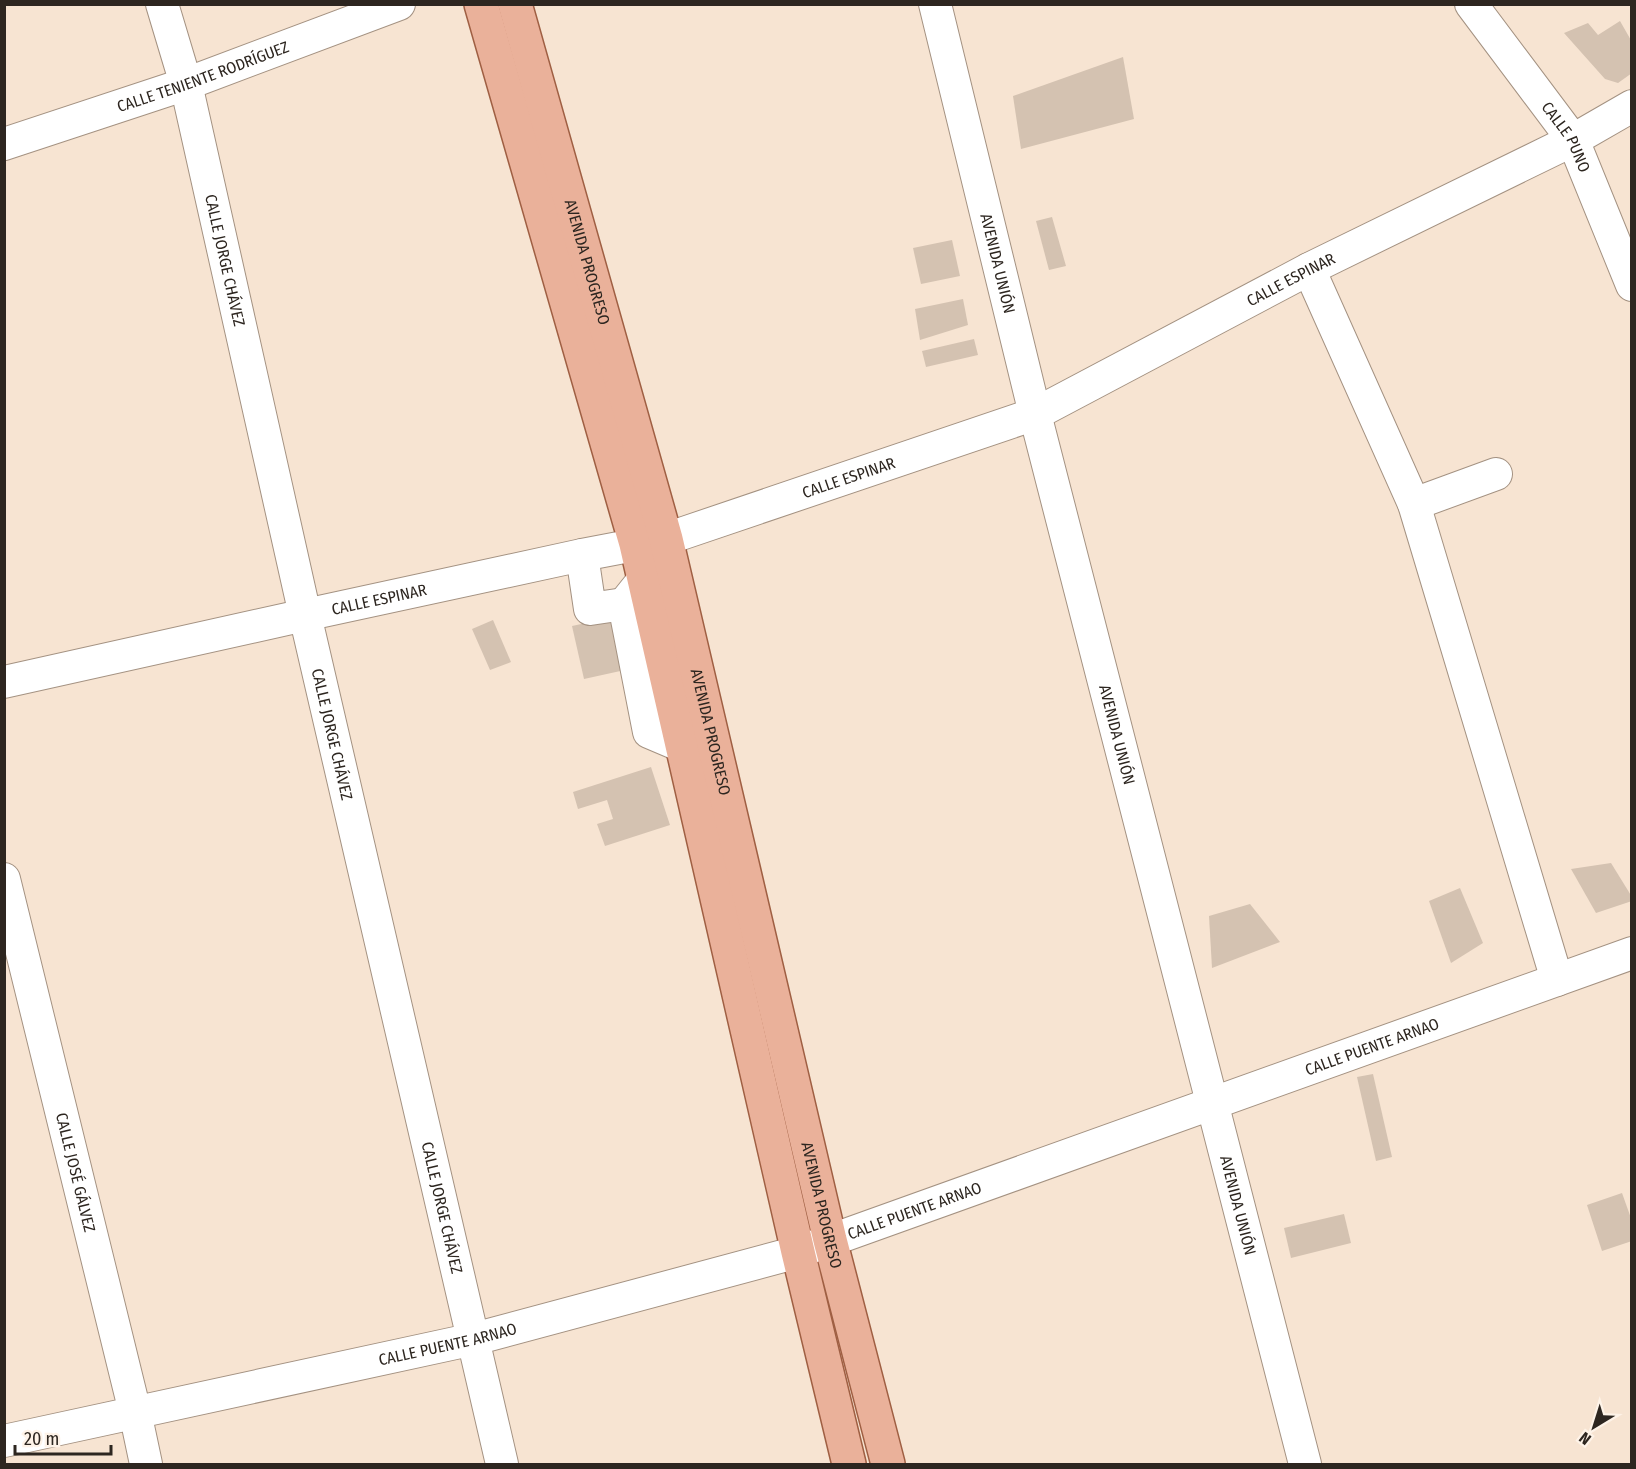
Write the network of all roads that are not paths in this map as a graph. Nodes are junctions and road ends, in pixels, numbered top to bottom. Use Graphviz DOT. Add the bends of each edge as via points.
graph roads {
  1 [pos="162,4"];
  2 [pos="399,4"];
  3 [pos="481,4"];
  4 [pos="514,4"];
  5 [pos="935,4"];
  6 [pos="1471,4"];
  7 [pos="186,84"];
  8 [pos="1632,106"];
  9 [pos="1573,140"];
  10 [pos="4,144"];
  11 [pos="1308,269"];
  12 [pos="1632,285"];
  13 [pos="1035,414"];
  14 [pos="1496,474"];
  15 [pos="1414,504"];
  16 [pos="651,541"];
  17 [pos="582,555"];
  18 [pos="634,592"];
  19 [pos="305,615"];
  20 [pos="4,682"];
  21 [pos="4,879"];
  22 [pos="1632,953"];
  23 [pos="1557,980"];
  24 [pos="1211,1103"];
  25 [pos="830,1240"];
  26 [pos="798,1252"];
  27 [pos="474,1339"];
  28 [pos="135,1412"];
  29 [pos="4,1441"];
  30 [pos="146,1464"];
  31 [pos="502,1464"];
  32 [pos="849,1464"];
  33 [pos="888,1464"];
  34 [pos="1305,1464"];
  1 -- 7 [label="street, CALLE JORGE CHÁVEZ"];
  2 -- 7 [label="street, CALLE TENIENTE RODRÍGUEZ"];
  3 -- 16 [label="main road, AVENIDA PROGRESO"];
  4 -- 16 [label="main road, AVENIDA PROGRESO"];
  5 -- 13 [label="street, AVENIDA UNIÓN"];
  6 -- 9 [label="street, CALLE PUNO"];
  7 -- 10 [label="street, CALLE TENIENTE RODRÍGUEZ"];
  7 -- 19 [label="street, CALLE JORGE CHÁVEZ"];
  8 -- 9 [label="street, CALLE ESPINAR"];
  9 -- 11 [label="street, CALLE ESPINAR"];
  9 -- 12 [label="street, CALLE PUNO"];
  11 -- 13 [label="street, CALLE ESPINAR"];
  11 -- 15 [label="street"];
  13 -- 16 [label="street, CALLE ESPINAR"];
  13 -- 24 [label="street, AVENIDA UNIÓN"];
  14 -- 15 [label="street"];
  15 -- 23 [label="street"];
  16 -- 17 [label="street, CALLE ESPINAR"];
  16 -- 18 [label="main road, AVENIDA PROGRESO"];
  16 -- 25 [label="main road, AVENIDA PROGRESO"];
  17 -- 18 [label="street" via="590,609"];
  17 -- 19 [label="street, CALLE ESPINAR"];
  18 -- 26 [label="main road, AVENIDA PROGRESO" via="682,746"];
  19 -- 20 [label="street, CALLE ESPINAR"];
  19 -- 27 [label="street, CALLE JORGE CHÁVEZ"];
  21 -- 28 [label="street, CALLE JOSÉ GÁLVEZ"];
  22 -- 23 [label="street, CALLE PUENTE ARNAO"];
  23 -- 24 [label="street, CALLE PUENTE ARNAO"];
  24 -- 25 [label="street, CALLE PUENTE ARNAO"];
  24 -- 34 [label="street, AVENIDA UNIÓN"];
  25 -- 26 [label="street, CALLE PUENTE ARNAO"];
  25 -- 33 [label="main road, AVENIDA PROGRESO"];
  26 -- 27 [label="street, CALLE PUENTE ARNAO"];
  26 -- 32 [label="main road, AVENIDA PROGRESO"];
  27 -- 28 [label="street, CALLE PUENTE ARNAO"];
  27 -- 31 [label="street, CALLE JORGE CHÁVEZ"];
  28 -- 29 [label="street, CALLE PUENTE ARNAO"];
  28 -- 30 [label="street, CALLE JOSÉ GÁLVEZ"];
}
